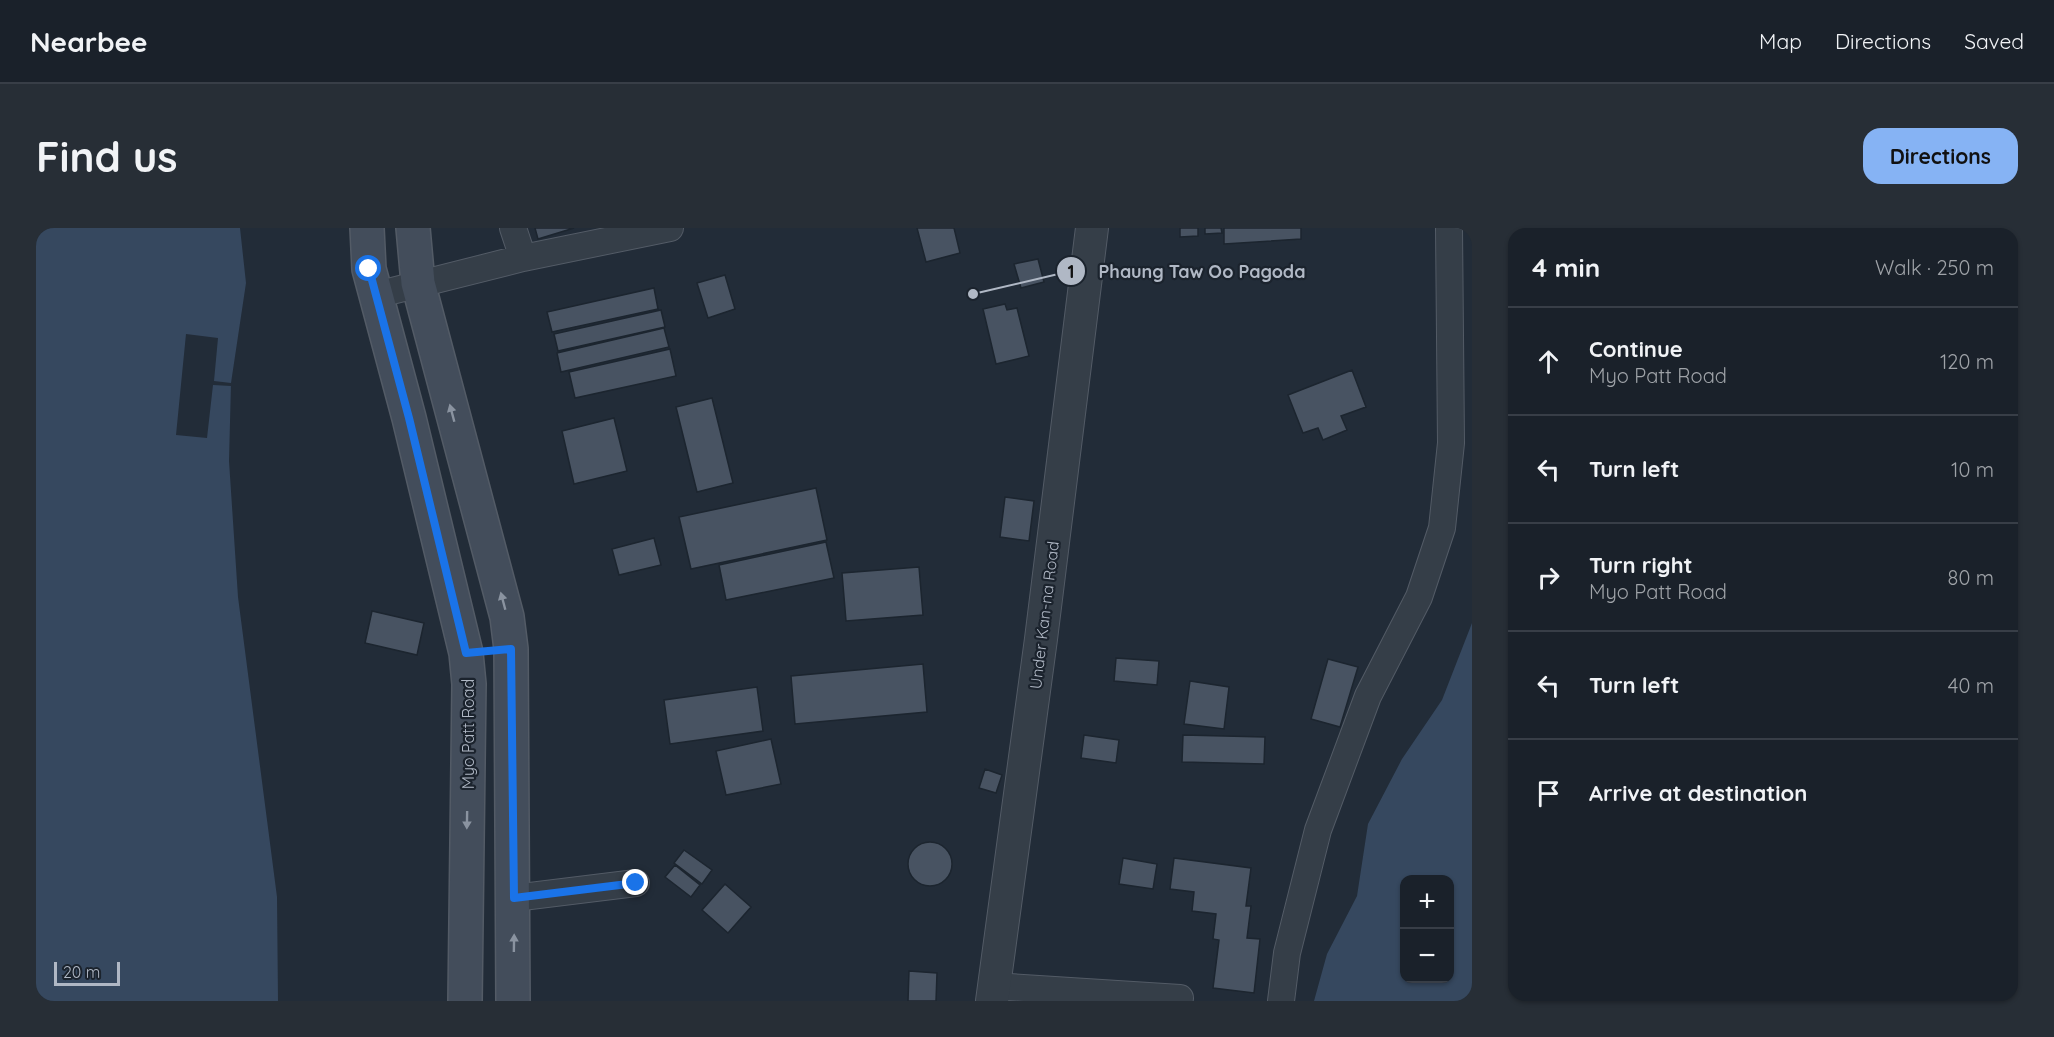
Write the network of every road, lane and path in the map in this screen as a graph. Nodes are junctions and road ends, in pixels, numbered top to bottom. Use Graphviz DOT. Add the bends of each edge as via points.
graph roads {
  1 [pos="368,228"];
  2 [pos="413,228"];
  3 [pos="513,228"];
  4 [pos="670,228"];
  5 [pos="1092,228"];
  6 [pos="1449,228"];
  7 [pos="523,258"];
  8 [pos="418,283"];
  9 [pos="376,295"];
  10 [pos="511,649"];
  11 [pos="466,653"];
  12 [pos="636,883"];
  13 [pos="514,898"];
  14 [pos="992,993"];
  15 [pos="1180,998"];
  16 [pos="465,1001"];
  17 [pos="513,1001"];
  18 [pos="1281,1001"];
  1 -- 9 [label="main road, Myo Patt Road" via="369,269"];
  2 -- 8 [label="main road"];
  3 -- 7 [label="street"];
  4 -- 7 [label="street"];
  5 -- 14 [label="street, Under Kan-na Road" via="1040,651"];
  6 -- 18 [label="street" via="1450,443 1442,528 1419,597 1368,696 1318,830 1287,953"];
  7 -- 8 [label="street"];
  8 -- 9 [label="street"];
  10 -- 8 [label="main road, one-way" via="507,617"];
  9 -- 11 [label="main road, Myo Patt Road"];
  10 -- 11 [label="main road"];
  10 -- 13 [label="main road"];
  11 -- 16 [label="main road, Myo Patt Road, one-way" via="469,684"];
  12 -- 13 [label="street"];
  17 -- 13 [label="main road, one-way"];
  14 -- 15 [label="street"];
}
